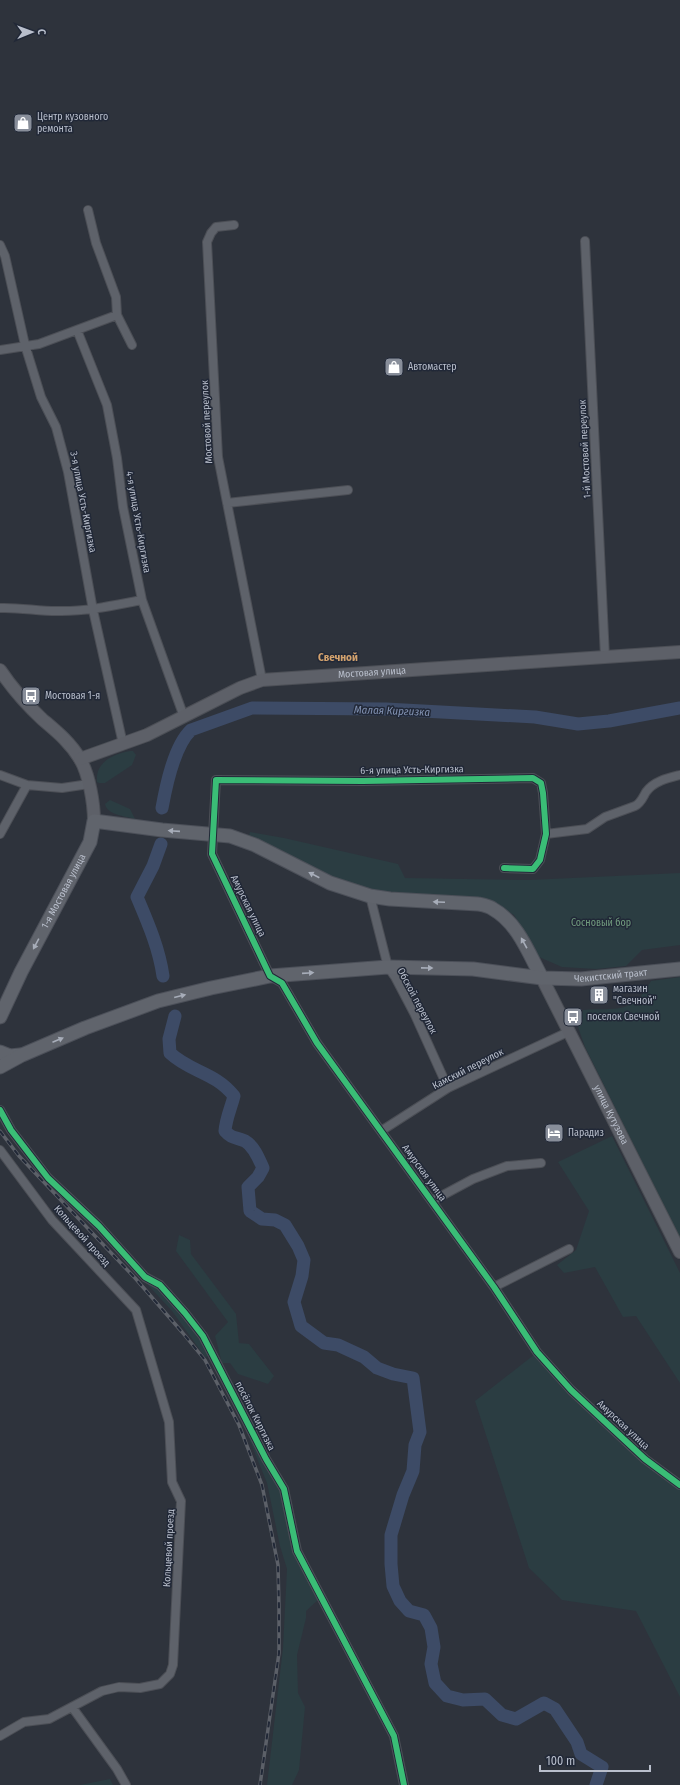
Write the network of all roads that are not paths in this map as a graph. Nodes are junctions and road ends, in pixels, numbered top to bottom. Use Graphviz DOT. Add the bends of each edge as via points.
graph roads {
  1 [pos="88,210"];
  2 [pos="234,225"];
  3 [pos="585,240"];
  4 [pos="0,245"];
  5 [pos="117,315"];
  6 [pos="77,330"];
  7 [pos="25,345"];
  8 [pos="132,345"];
  9 [pos="0,350"];
  10 [pos="348,490"];
  11 [pos="227,502"];
  12 [pos="142,600"];
  13 [pos="0,608"];
  14 [pos="93,610"];
  15 [pos="680,652"];
  16 [pos="605,657"];
  17 [pos="0,670"];
  18 [pos="262,680"];
  19 [pos="184,717"];
  20 [pos="123,744"];
  21 [pos="80,759"];
  22 [pos="0,775"];
  23 [pos="680,775"];
  24 [pos="27,784"];
  25 [pos="88,784"];
  26 [pos="94,821"];
  27 [pos="213,833"];
  28 [pos="0,834"];
  29 [pos="546,834"];
  30 [pos="504,868"];
  31 [pos="370,896"];
  32 [pos="388,967"];
  33 [pos="680,969"];
  34 [pos="270,976"];
  35 [pos="542,978"];
  36 [pos="0,1016"];
  37 [pos="568,1032"];
  38 [pos="0,1052"];
  39 [pos="22,1055"];
  40 [pos="0,1067"];
  41 [pos="448,1088"];
  42 [pos="0,1110"];
  43 [pos="381,1131"];
  44 [pos="0,1150"];
  45 [pos="541,1163"];
  46 [pos="432,1201"];
  47 [pos="569,1248"];
  48 [pos="680,1252"];
  49 [pos="494,1287"];
  50 [pos="680,1485"];
  51 [pos="72,1707"];
  52 [pos="0,1736"];
  53 [pos="126,1785"];
  54 [pos="404,1785"];
  1 -- 5 [label="street" via="96,243 116,297"];
  2 -- 11 [label="street, Мостовой переулок" via="216,227 207,242 218,457"];
  3 -- 16 [label="street, 1-й Мостовой переулок"];
  4 -- 7 [label="street, 3-я улица Усть-Киргизка" via="5,256"];
  5 -- 6 [label="street"];
  5 -- 8 [label="street"];
  6 -- 7 [label="street" via="39,344"];
  6 -- 12 [label="street, 4-я улица Усть-Киргизка" via="107,405 123,507"];
  7 -- 9 [label="street"];
  7 -- 14 [label="street, 3-я улица Усть-Киргизка" via="41,397 56,427 68,472"];
  10 -- 11 [label="street"];
  11 -- 18 [label="street, Мостовой переулок"];
  12 -- 14 [label="street"];
  12 -- 19 [label="street, 4-я улица Усть-Киргизка"];
  13 -- 14 [label="street" via="61,612"];
  14 -- 20 [label="street, 3-я улица Усть-Киргизка"];
  15 -- 16 [label="street, Мостовая улица"];
  16 -- 18 [label="street, Мостовая улица"];
  17 -- 21 [label="street" via="14,690 60,734"];
  18 -- 19 [label="street, Мостовая улица" via="240,688"];
  19 -- 20 [label="street, Мостовая улица"];
  20 -- 21 [label="street, Мостовая улица"];
  21 -- 25 [label="street, 1-я Мостовая улица"];
  22 -- 24 [label="street"];
  23 -- 29 [label="street" via="651,786 638,804 605,816 587,829"];
  24 -- 25 [label="street" via="62,788"];
  24 -- 28 [label="street"];
  25 -- 26 [label="street, 1-я Мостовая улица" via="94,806"];
  27 -- 26 [label="main road, one-way" via="162,830"];
  26 -- 36 [label="main road, 1-я Мостовая улица, one-way" via="90,842"];
  27 -- 29 [label="street, 6-я улица Усть-Киргизка" via="216,780 533,778 540,783 543,793"];
  31 -- 27 [label="main road, one-way" via="330,883 255,845"];
  27 -- 34 [label="street, Амурская улица" via="212,854"];
  29 -- 30 [label="street, 6-я улица Усть-Киргизка" via="540,860 533,869"];
  31 -- 32 [label="street, Обской переулок"];
  35 -- 31 [label="main road, one-way" via="521,938 506,919 492,908 478,904"];
  34 -- 32 [label="main road, Чекистский тракт, one-way"];
  32 -- 35 [label="main road, Чекистский тракт, one-way" via="473,969"];
  32 -- 41 [label="street, Обской переулок" via="415,1015"];
  33 -- 35 [label="main road, Чекистский тракт" via="581,979"];
  39 -- 34 [label="main road, Чекистский тракт, one-way" via="158,1001"];
  34 -- 43 [label="street, Амурская улица" via="282,983 317,1043"];
  35 -- 37 [label="street, улица Кутузова"];
  37 -- 41 [label="street, Камский переулок"];
  37 -- 48 [label="street, улица Кутузова"];
  38 -- 39 [label="main road" via="10,1056"];
  39 -- 40 [label="main road, Чекистский тракт"];
  41 -- 43 [label="street, Камский переулок"];
  42 -- 54 [label="street, посёлок Киргизка" via="11,1130 48,1178 99,1226 145,1277 160,1286 203,1336 284,1489 297,1551 394,1736"];
  43 -- 46 [label="street, Амурская улица"];
  44 -- 51 [label="street, Кольцевой проезд" via="52,1220 136,1310 168,1422 172,1482 181,1501 170,1674 160,1684 102,1691"];
  45 -- 46 [label="street" via="507,1166 473,1179"];
  46 -- 49 [label="street, Амурская улица"];
  47 -- 49 [label="street"];
  49 -- 50 [label="street, Амурская улица" via="537,1352 571,1390 645,1459"];
  51 -- 52 [label="street, Кольцевой проезд" via="50,1719 24,1722"];
  51 -- 53 [label="street"];
}
